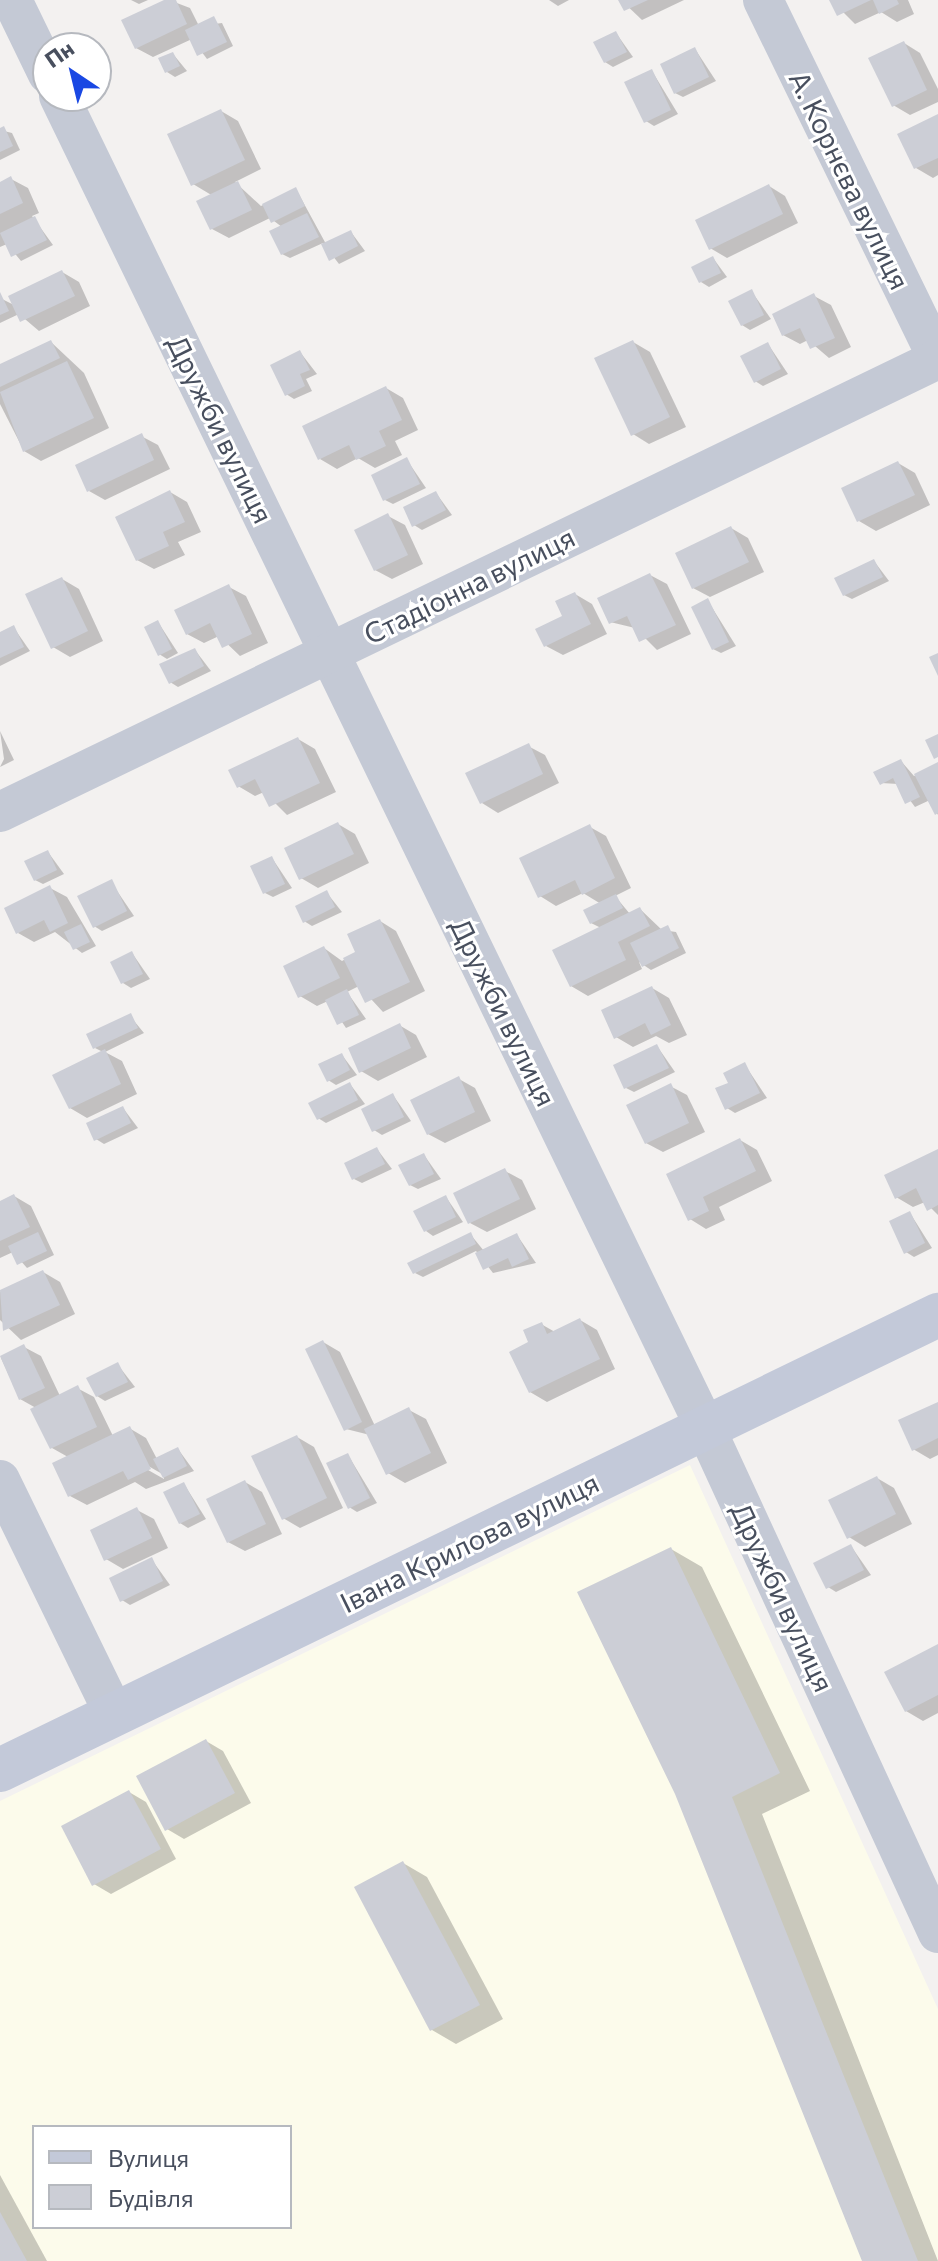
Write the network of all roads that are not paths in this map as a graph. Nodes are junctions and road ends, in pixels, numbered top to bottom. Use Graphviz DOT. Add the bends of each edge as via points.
graph roads {
  1 [pos="12,0"];
  2 [pos="763,0"];
  3 [pos="32,41"];
  4 [pos="67,112"];
  5 [pos="938,359"];
  6 [pos="329,652"];
  7 [pos="0,812"];
  8 [pos="938,1315"];
  9 [pos="705,1427"];
  10 [pos="0,1480"];
  11 [pos="114,1714"];
  12 [pos="0,1770"];
  13 [pos="938,1933"];
  1 -- 3 [label="street"];
  2 -- 5 [label="street, А. Корнєва вулиця"];
  4 -- 6 [label="street, Дружби вулиця"];
  5 -- 6 [label="street, Стадіонна вулиця"];
  6 -- 7 [label="street, Стадіонна вулиця"];
  6 -- 9 [label="street, Дружби вулиця"];
  8 -- 9 [label="street, Івана Крилова вулиця"];
  9 -- 11 [label="street, Івана Крилова вулиця"];
  9 -- 13 [label="street, Дружби вулиця"];
  10 -- 11 [label="street"];
  11 -- 12 [label="street, Івана Крилова вулиця"];
}
